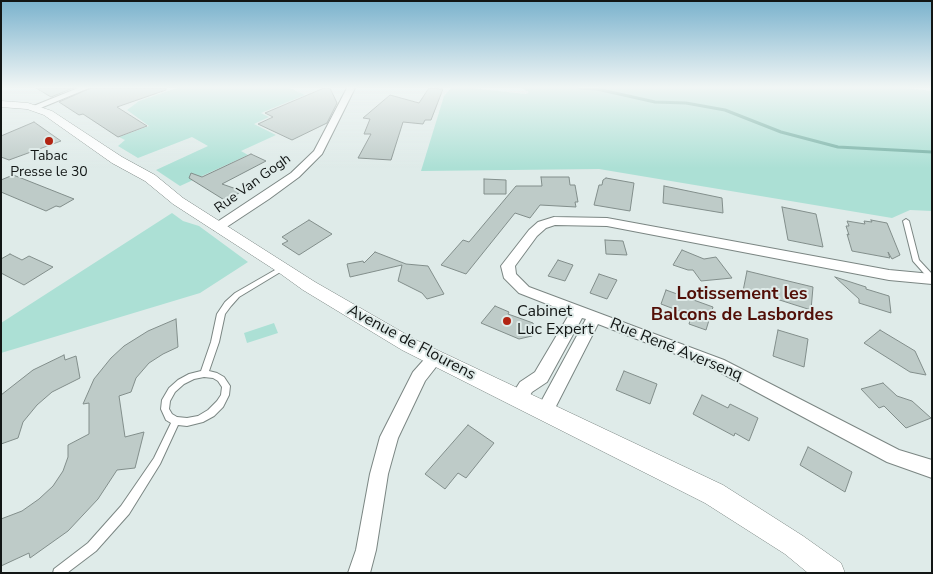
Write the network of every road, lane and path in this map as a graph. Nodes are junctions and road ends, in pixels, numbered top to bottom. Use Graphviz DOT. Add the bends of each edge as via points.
graph roads {
  1 [pos="51,115"];
  2 [pos="337,115"];
  3 [pos="906,221"];
  4 [pos="218,227"];
  5 [pos="284,268"];
  6 [pos="932,278"];
  7 [pos="578,312"];
  8 [pos="594,317"];
  9 [pos="435,358"];
  10 [pos="204,374"];
  11 [pos="519,398"];
  12 [pos="545,411"];
  13 [pos="176,422"];
  14 [pos="932,469"];
  15 [pos="58,573"];
  16 [pos="359,573"];
  17 [pos="831,573"];
  1 -- 4 [label="street, Avenue de Flourens" via="117,160 150,178"];
  2 -- 4 [label="street, Rue Van Gogh" via="318,152 295,175"];
  3 -- 6 [label="lane" via="916,261"];
  4 -- 5 [label="street, Avenue de Flourens"];
  5 -- 9 [label="street, Avenue de Flourens" via="356,315"];
  5 -- 10 [label="lane" via="237,295 228,304 221,314"];
  6 -- 7 [label="street, Rue René Aversenq" via="889,275 607,222 554,221 542,225 508,266 509,274 524,290"];
  7 -- 8 [label="street, Rue René Aversenq"];
  7 -- 11 [label="street" via="542,377 526,388"];
  8 -- 12 [label="street"];
  8 -- 14 [label="street, Rue René Aversenq" via="718,364 893,456"];
  9 -- 11 [label="street, Avenue de Flourens"];
  9 -- 16 [label="street" via="420,377 389,438"];
  10 -- 13 [label="lane" via="181,382 166,400 165,409"];
  10 -- 13 [label="lane" via="214,375 226,386 220,404 200,419"];
  11 -- 12 [label="street, Avenue de Flourens"];
  12 -- 17 [label="street, Avenue de Flourens" via="714,494"];
  13 -- 15 [label="lane" via="157,461 125,510 92,546"];
}
